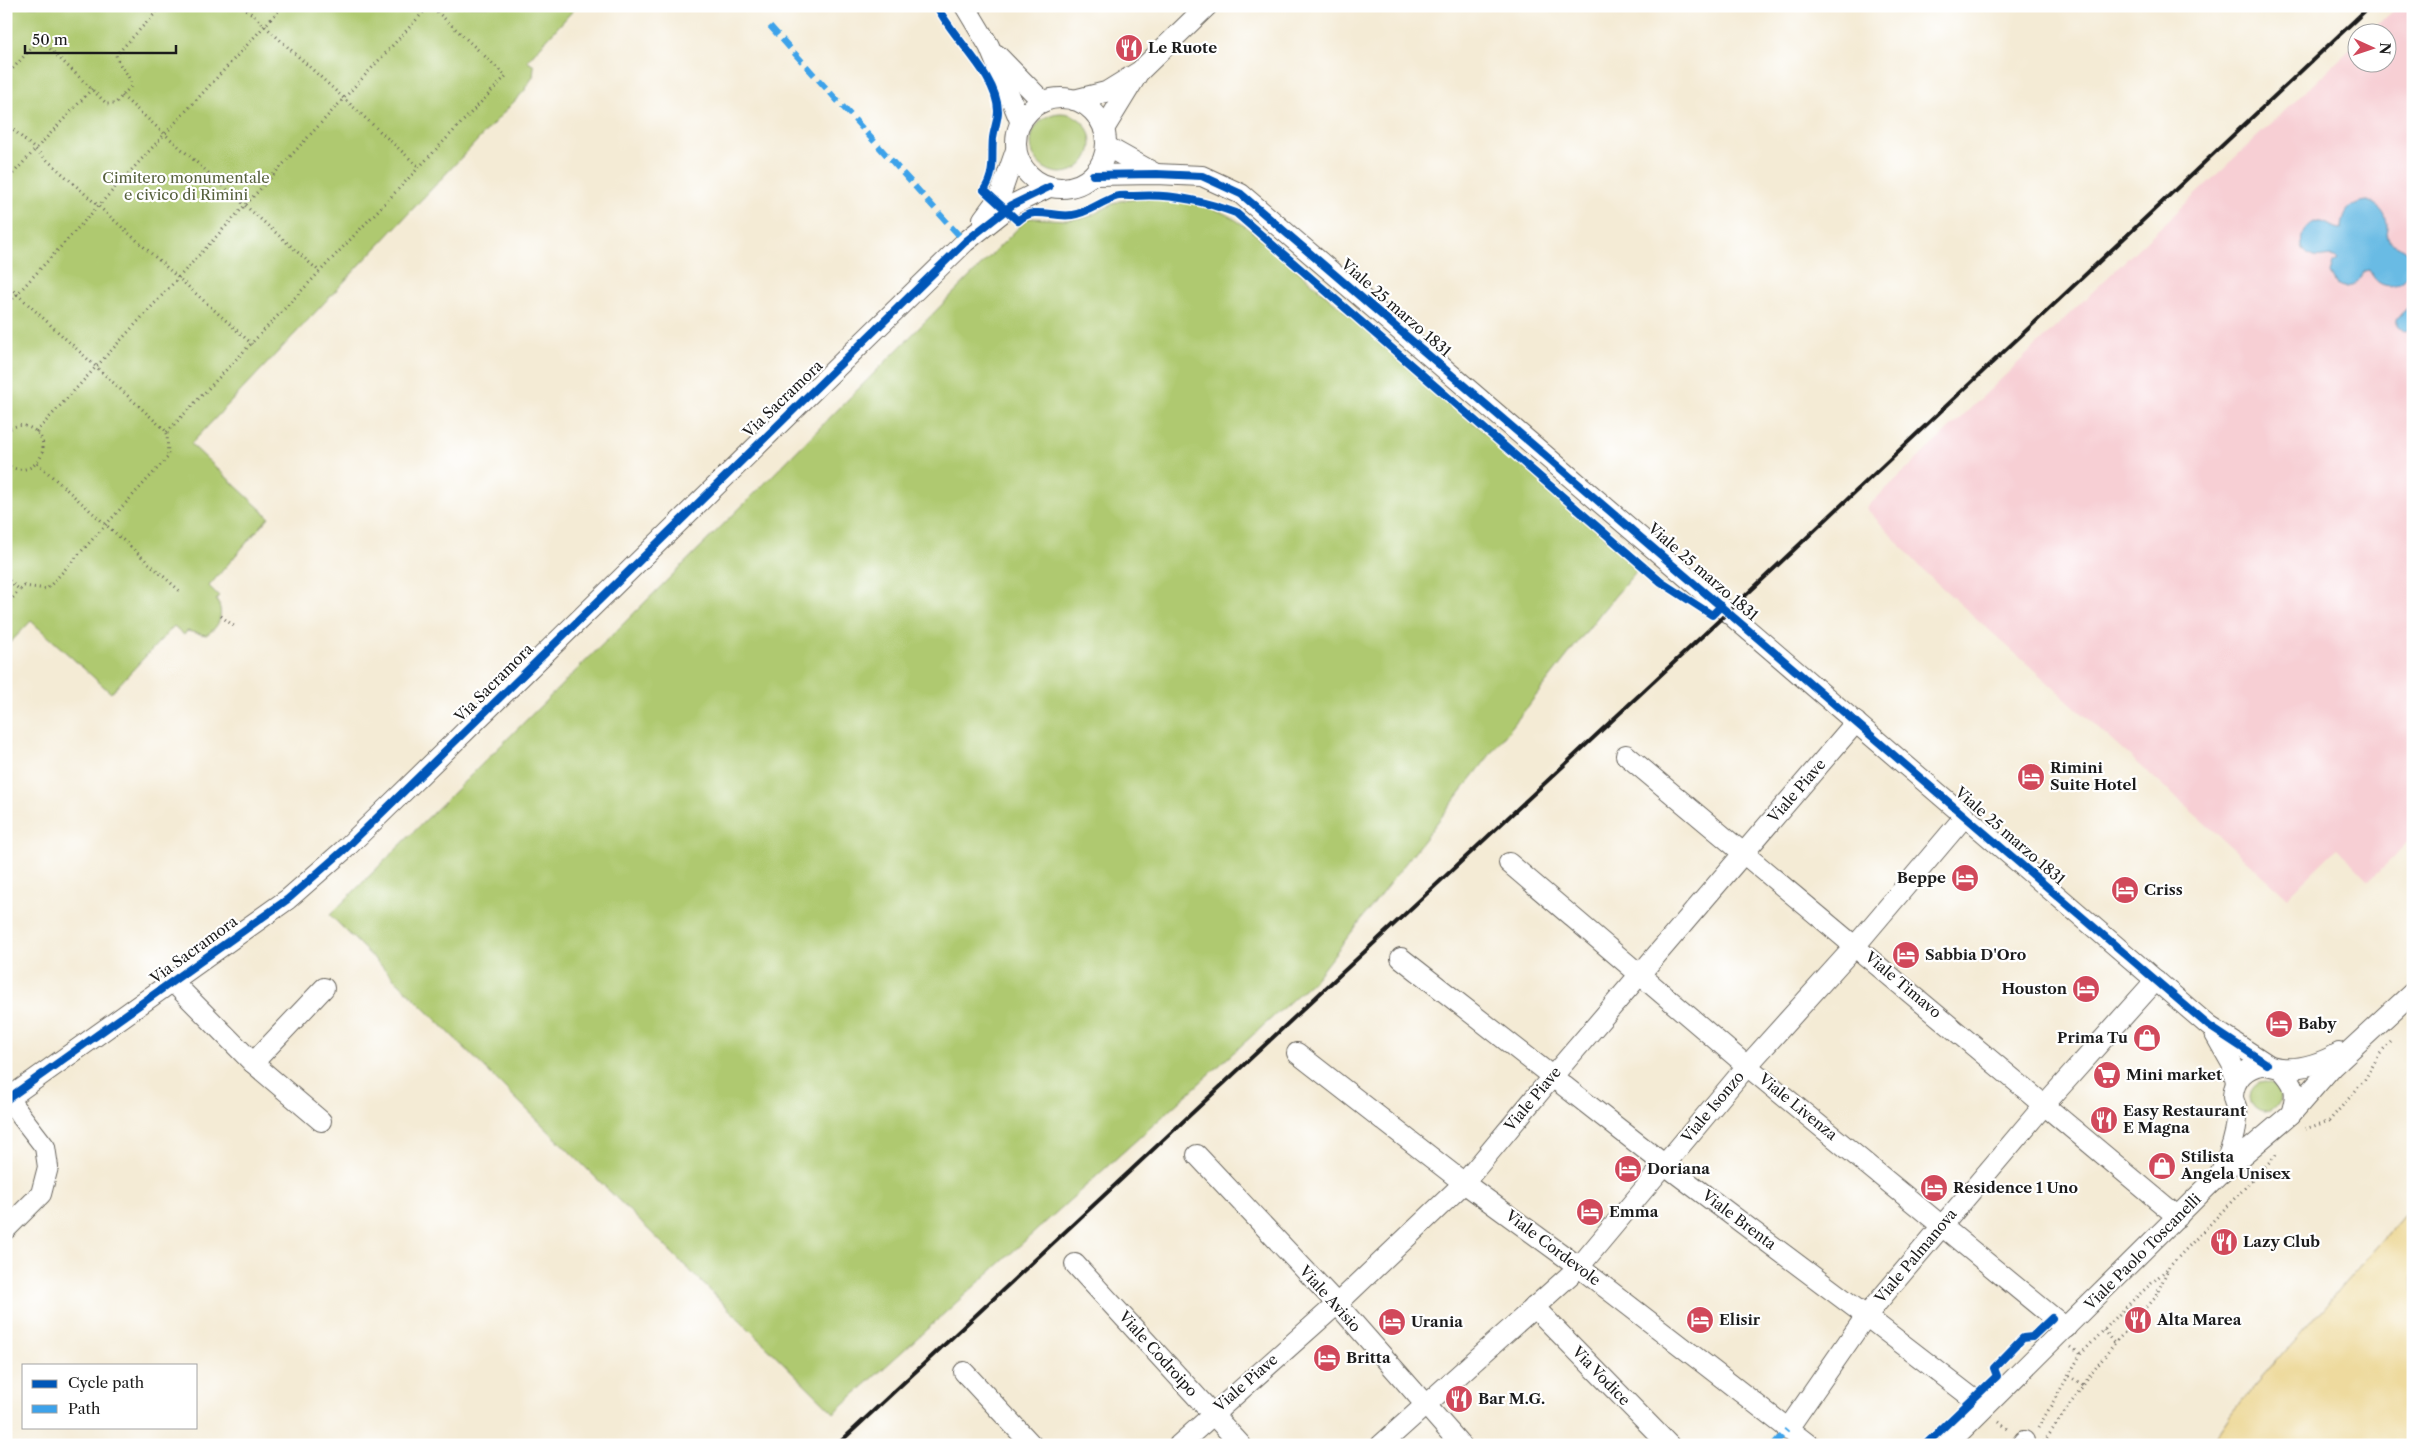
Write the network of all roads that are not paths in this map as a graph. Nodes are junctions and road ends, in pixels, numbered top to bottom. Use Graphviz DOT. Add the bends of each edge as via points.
graph roads {
  1 [pos="965,6"];
  2 [pos="1207,6"];
  3 [pos="989,46"];
  4 [pos="1140,71"];
  5 [pos="1074,100"];
  6 [pos="1043,102"];
  7 [pos="1021,123"];
  8 [pos="1105,137"];
  9 [pos="1016,150"];
  10 [pos="1156,174"];
  11 [pos="1093,175"];
  12 [pos="1049,187"];
  13 [pos="965,242"];
  14 [pos="1856,722"];
  15 [pos="1626,755"];
  16 [pos="1966,816"];
  17 [pos="1744,852"];
  18 [pos="1509,863"];
  19 [pos="1856,945"];
  20 [pos="1401,958"];
  21 [pos="1640,973"];
  22 [pos="2156,980"];
  23 [pos="173,982"];
  24 [pos="324,988"];
  25 [pos="2413,992"];
  26 [pos="2210,1026"];
  27 [pos="2363,1040"];
  28 [pos="1297,1053"];
  29 [pos="253,1063"];
  30 [pos="1747,1066"];
  31 [pos="2274,1066"];
  32 [pos="1552,1077"];
  33 [pos="2236,1082"];
  34 [pos="7,1100"];
  35 [pos="2045,1104"];
  36 [pos="2237,1111"];
  37 [pos="2285,1119"];
  38 [pos="321,1121"];
  39 [pos="1197,1155"];
  40 [pos="1665,1165"];
  41 [pos="2219,1175"];
  42 [pos="1464,1183"];
  43 [pos="2178,1217"];
  44 [pos="1942,1224"];
  45 [pos="6,1229"];
  46 [pos="1075,1264"];
  47 [pos="1579,1267"];
  48 [pos="1336,1304"];
  49 [pos="1534,1307"];
  50 [pos="1866,1316"];
  51 [pos="2066,1328"];
  52 [pos="964,1372"];
  53 [pos="1424,1405"];
  54 [pos="1984,1407"];
  55 [pos="1212,1414"];
  56 [pos="1787,1430"];
  57 [pos="1032,1445"];
  58 [pos="1179,1445"];
  59 [pos="1241,1445"];
  60 [pos="1381,1445"];
  61 [pos="1461,1445"];
  62 [pos="1669,1445"];
  63 [pos="1809,1445"];
  64 [pos="1947,1445"];
  1 -- 3 [label="street"];
  2 -- 4 [label="street"];
  3 -- 6 [label="street"];
  3 -- 7 [label="street"];
  4 -- 5 [label="street" via="1106,92"];
  4 -- 8 [label="street"];
  5 -- 6 [label="street"];
  5 -- 8 [label="street" via="1097,116"];
  6 -- 7 [label="street" via="1030,110"];
  7 -- 9 [label="street" via="1016,136"];
  8 -- 10 [label="street, Viale 25 marzo 1831"];
  8 -- 11 [label="street" via="1104,156"];
  9 -- 12 [label="street" via="1030,176"];
  9 -- 13 [label="street, Via Sacramora" via="1000,196"];
  10 -- 11 [label="street, Viale 25 marzo 1831"];
  10 -- 14 [label="street, Viale 25 marzo 1831" via="1202,176 1241,194"];
  11 -- 12 [label="street" via="1082,184 1068,188"];
  12 -- 13 [label="street, Via Sacramora" via="1012,205"];
  13 -- 23 [label="street, Via Sacramora" via="344,849 288,898"];
  14 -- 16 [label="street, Viale 25 marzo 1831"];
  14 -- 17 [label="street, Viale Piave"];
  15 -- 17 [label="street, Viale Timavo"];
  16 -- 19 [label="street, Viale Isonzo"];
  16 -- 22 [label="street, Viale 25 marzo 1831"];
  17 -- 19 [label="street, Viale Timavo"];
  17 -- 21 [label="street, Viale Piave"];
  18 -- 21 [label="street, Viale Livenza"];
  19 -- 30 [label="street, Viale Isonzo"];
  19 -- 35 [label="street, Viale Timavo"];
  20 -- 32 [label="street, Viale Brenta"];
  21 -- 30 [label="street, Viale Livenza"];
  21 -- 32 [label="street, Viale Piave"];
  22 -- 26 [label="street, Viale 25 marzo 1831"];
  22 -- 35 [label="street, Viale Palmanova"];
  23 -- 29 [label="street, Via Sacramora"];
  23 -- 34 [label="street, Via Sacramora"];
  24 -- 29 [label="street"];
  25 -- 27 [label="street, Viale Paolo Toscanelli"];
  26 -- 31 [label="street, Viale 25 marzo 1831"];
  26 -- 33 [label="street, Viale 25 marzo 1831" via="2226,1050"];
  27 -- 31 [label="street, Viale Paolo Toscanelli" via="2320,1064"];
  27 -- 37 [label="street, Viale Paolo Toscanelli"];
  28 -- 42 [label="street, Viale Cordevole"];
  29 -- 38 [label="street, Via Sacramora"];
  30 -- 40 [label="street, Viale Isonzo"];
  30 -- 44 [label="street, Viale Livenza"];
  31 -- 33 [label="street, Viale Paolo Toscanelli" via="2255,1066"];
  31 -- 37 [label="street" via="2292,1081 2296,1098"];
  32 -- 40 [label="street, Viale Brenta"];
  32 -- 42 [label="street, Viale Piave"];
  33 -- 36 [label="street, Viale Paolo Toscanelli" via="2233,1097"];
  34 -- 45 [label="street" via="45,1147 48,1167 41,1194"];
  35 -- 43 [label="street, Viale Timavo"];
  35 -- 44 [label="street, Viale Palmanova"];
  36 -- 37 [label="street" via="2248,1123 2264,1128"];
  36 -- 41 [label="street, Viale Paolo Toscanelli" via="2230,1153"];
  37 -- 41 [label="street, Viale Paolo Toscanelli"];
  39 -- 48 [label="street, Viale Avisio"];
  40 -- 47 [label="street, Viale Isonzo"];
  40 -- 50 [label="street, Viale Brenta"];
  41 -- 43 [label="street, Viale Paolo Toscanelli"];
  42 -- 47 [label="street, Viale Cordevole"];
  42 -- 48 [label="street, Viale Piave"];
  43 -- 51 [label="street, Viale Paolo Toscanelli"];
  44 -- 50 [label="street, Viale Palmanova"];
  44 -- 51 [label="street, Viale Livenza"];
  46 -- 55 [label="street, Viale Codroipo"];
  47 -- 49 [label="street, Viale Isonzo"];
  47 -- 56 [label="street, Viale Cordevole"];
  48 -- 53 [label="street, Viale Avisio"];
  48 -- 55 [label="street, Viale Piave"];
  49 -- 53 [label="street, Viale Isonzo"];
  49 -- 62 [label="street, Via Vodice"];
  50 -- 54 [label="street, Viale Brenta"];
  50 -- 56 [label="street, Viale Palmanova"];
  51 -- 54 [label="street, Viale Paolo Toscanelli"];
  52 -- 57 [label="street"];
  53 -- 60 [label="street, Viale Isonzo"];
  53 -- 61 [label="street, Viale Avisio"];
  54 -- 64 [label="street, Viale Paolo Toscanelli"];
  55 -- 58 [label="street, Viale Piave"];
  55 -- 59 [label="street, Viale Codroipo"];
  56 -- 63 [label="street, Viale Cordevole"];
}
